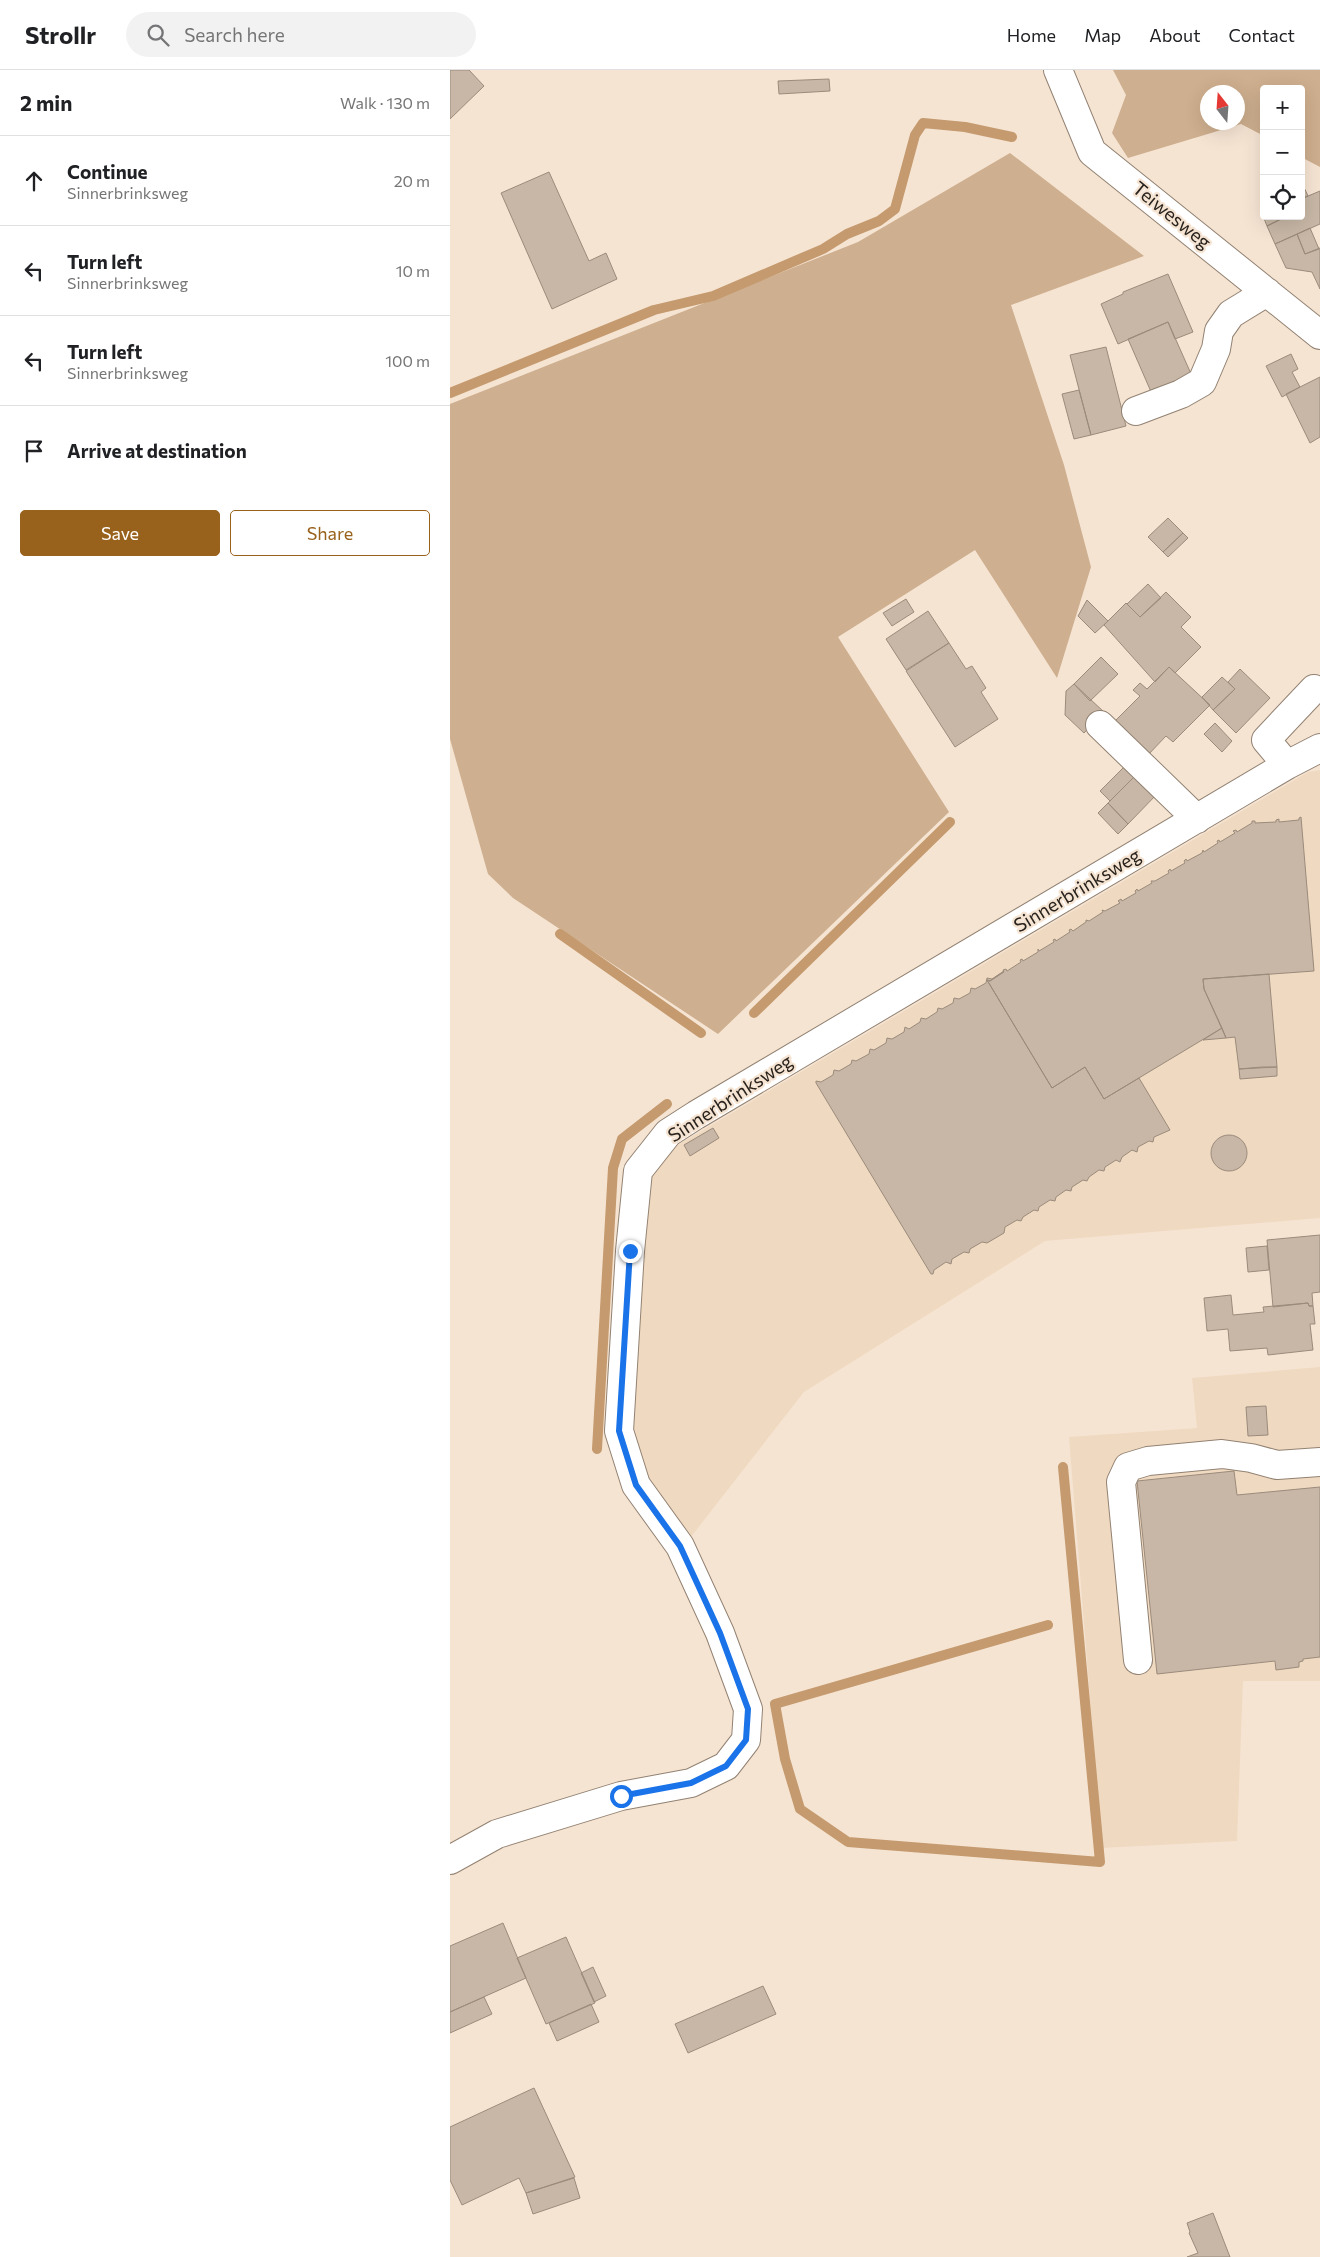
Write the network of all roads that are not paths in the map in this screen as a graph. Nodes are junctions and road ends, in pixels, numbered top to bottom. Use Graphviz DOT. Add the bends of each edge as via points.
graph roads {
  1 [pos="1058,70"];
  2 [pos="1267,292"];
  3 [pos="1320,335"];
  4 [pos="1136,411"];
  5 [pos="1314,689"];
  6 [pos="1100,725"];
  7 [pos="1320,748"];
  8 [pos="1287,765"];
  9 [pos="1197,818"];
  10 [pos="1320,1462"];
  11 [pos="1138,1660"];
  12 [pos="450,1860"];
  1 -- 2 [label="street, Teiwesweg" via="1092,152"];
  2 -- 3 [label="street, Teiwesweg"];
  2 -- 4 [label="street" via="1231,314 1219,331 1216,349 1202,382 1181,394"];
  5 -- 8 [label="street" via="1266,740"];
  6 -- 9 [label="street"];
  7 -- 8 [label="street, Sinnerbrinksweg"];
  8 -- 9 [label="street, Sinnerbrinksweg"];
  9 -- 12 [label="street, Sinnerbrinksweg" via="696,1115 668,1133 638,1171 619,1431 636,1485 680,1546 720,1633 748,1709 746,1740 726,1766 691,1783 621,1796 497,1834"];
  10 -- 11 [label="street" via="1277,1465 1222,1454 1148,1461 1128,1467 1121,1482"];
}
